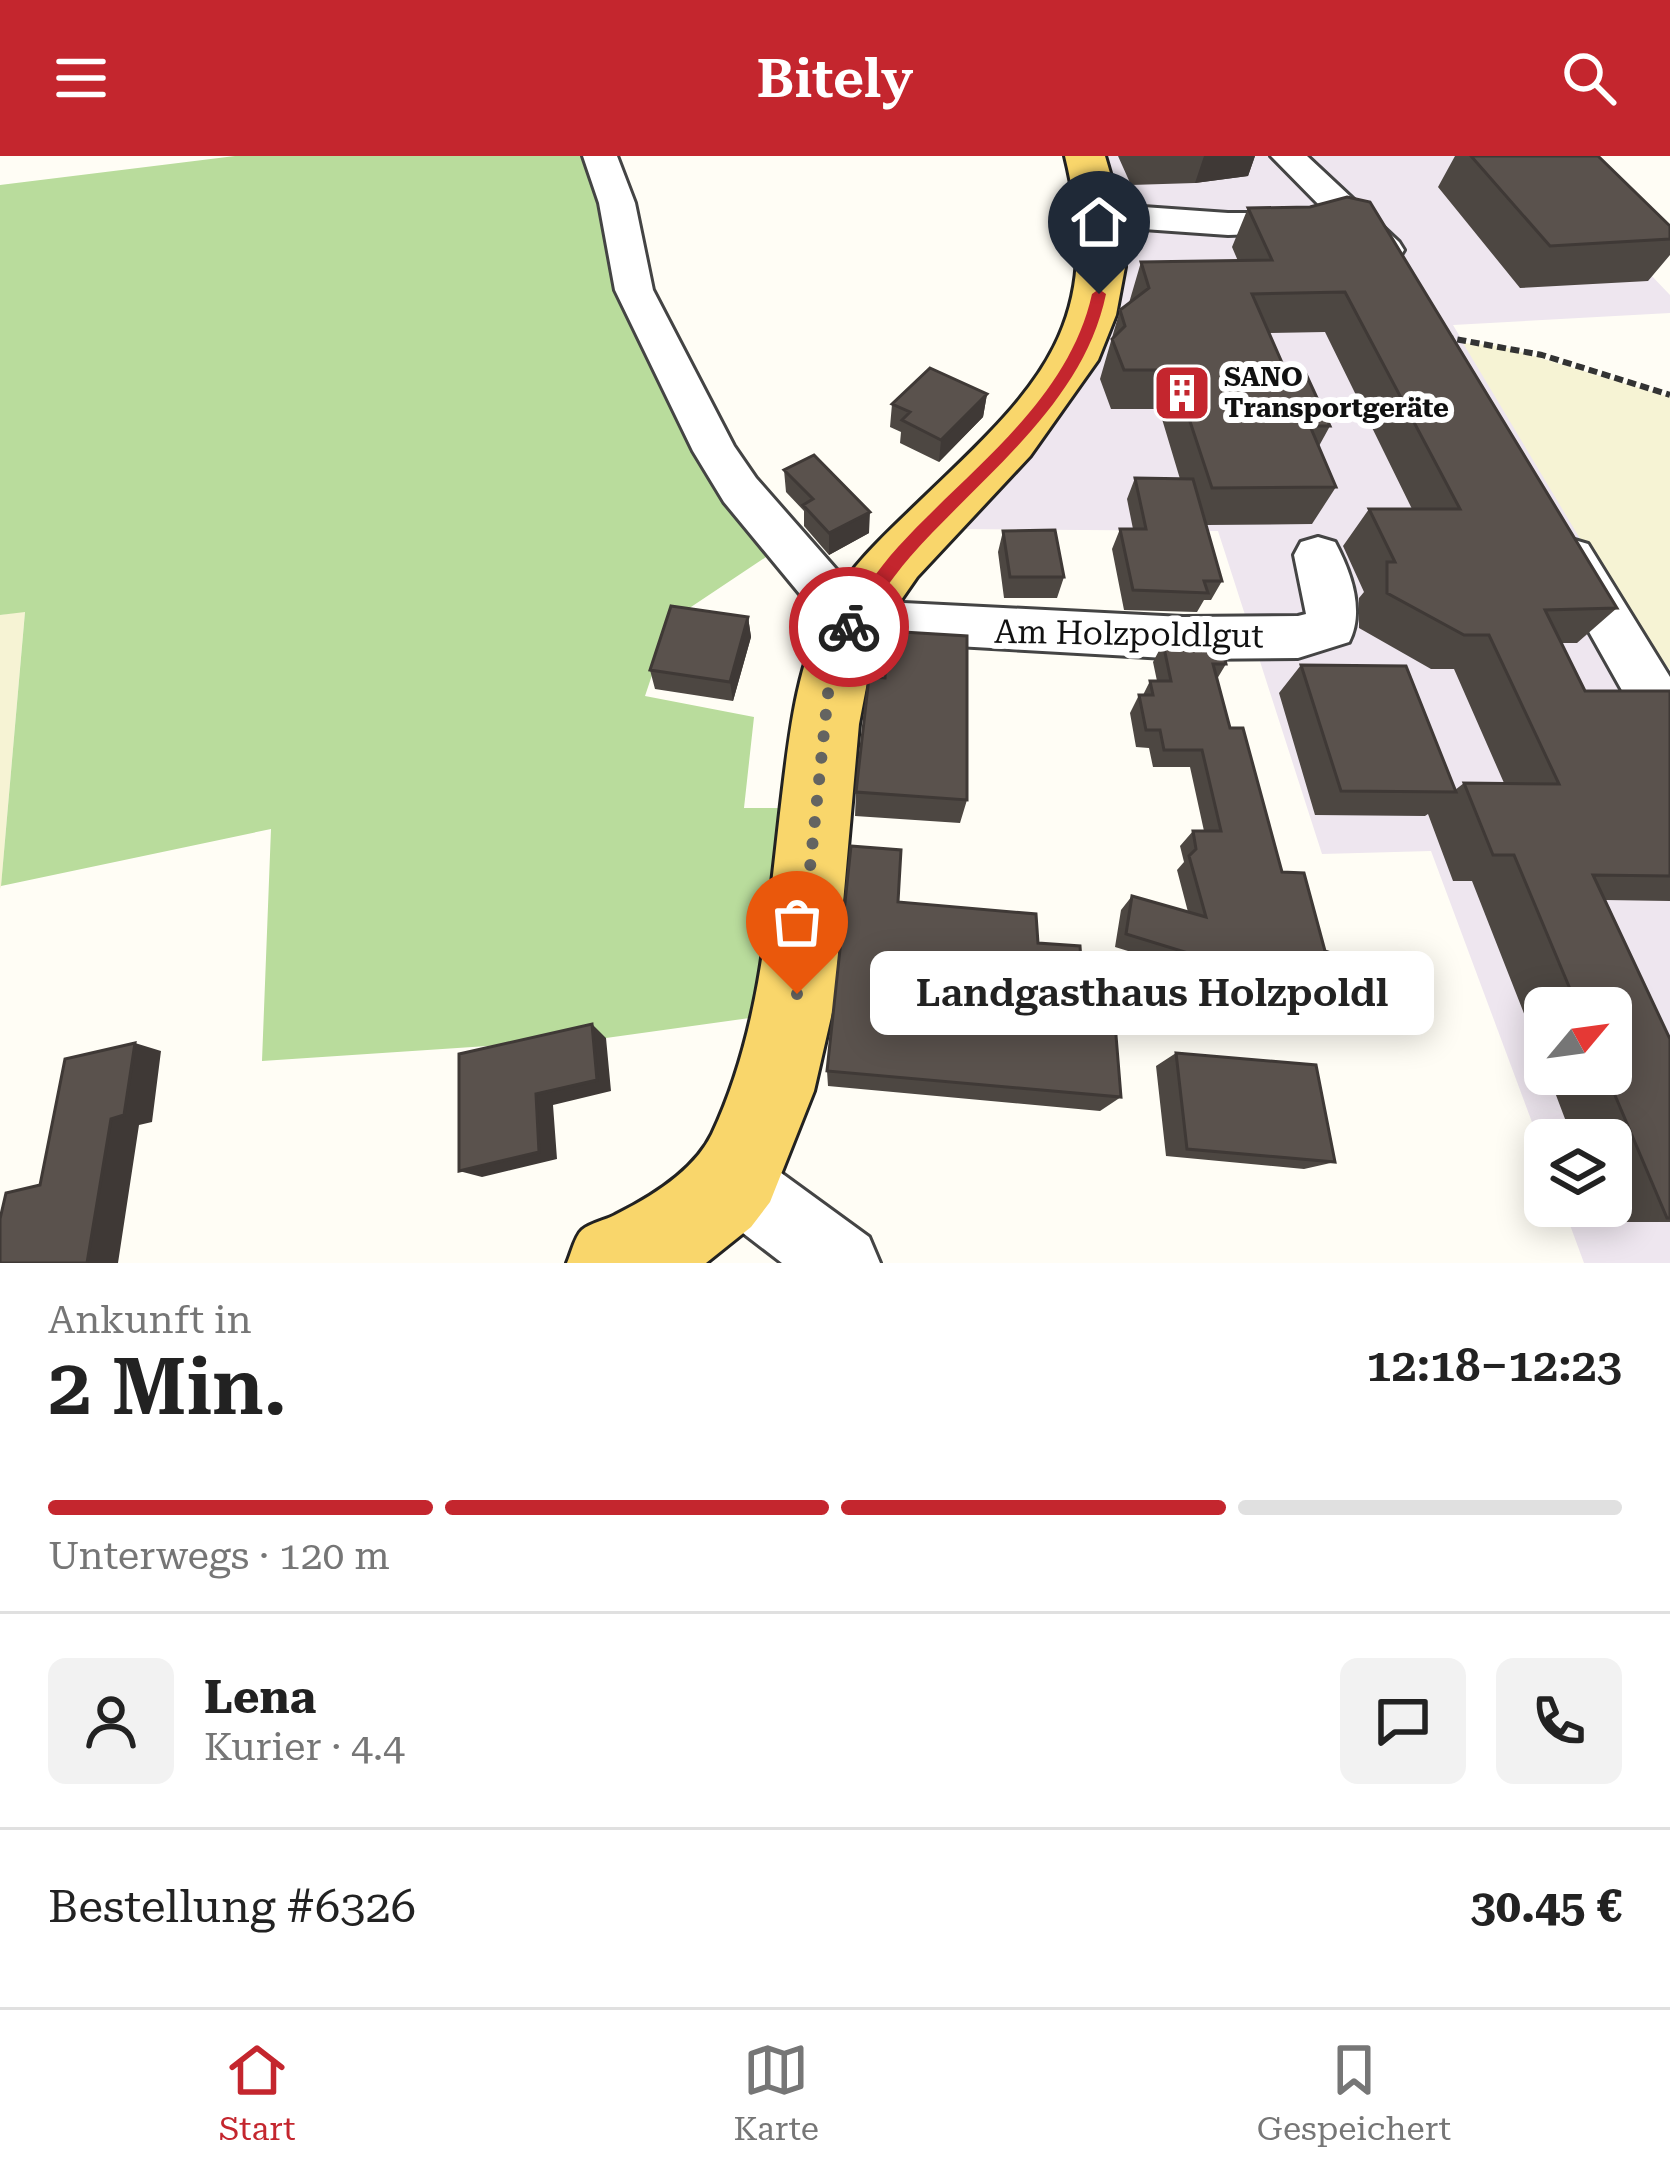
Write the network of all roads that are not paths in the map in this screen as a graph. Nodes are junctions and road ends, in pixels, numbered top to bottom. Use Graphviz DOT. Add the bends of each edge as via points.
graph roads {
  1 [pos="600,156"];
  2 [pos="1288,156"];
  3 [pos="1093,186"];
  4 [pos="1354,218"];
  5 [pos="1443,337"];
  6 [pos="1552,523"];
  7 [pos="1318,555"];
  8 [pos="851,620"];
  9 [pos="1670,725"];
  10 [pos="758,1221"];
  11 [pos="613,1263"];
  12 [pos="843,1263"];
  1 -- 8 [label="street" via="634,290 715,451"];
  2 -- 4 [label="street"];
  3 -- 4 [label="street" via="1228,224"];
  3 -- 8 [label="main road" via="1104,264 1092,328 1004,454 902,554"];
  4 -- 5 [label="street" via="1412,283"];
  6 -- 9 [label="street"];
  7 -- 8 [label="street, Am Holzpoldlgut" via="1331,628 1298,637"];
  8 -- 10 [label="main road" via="830,674 797,994"];
  10 -- 11 [label="main road" via="660,1243"];
  10 -- 12 [label="street"];
}
